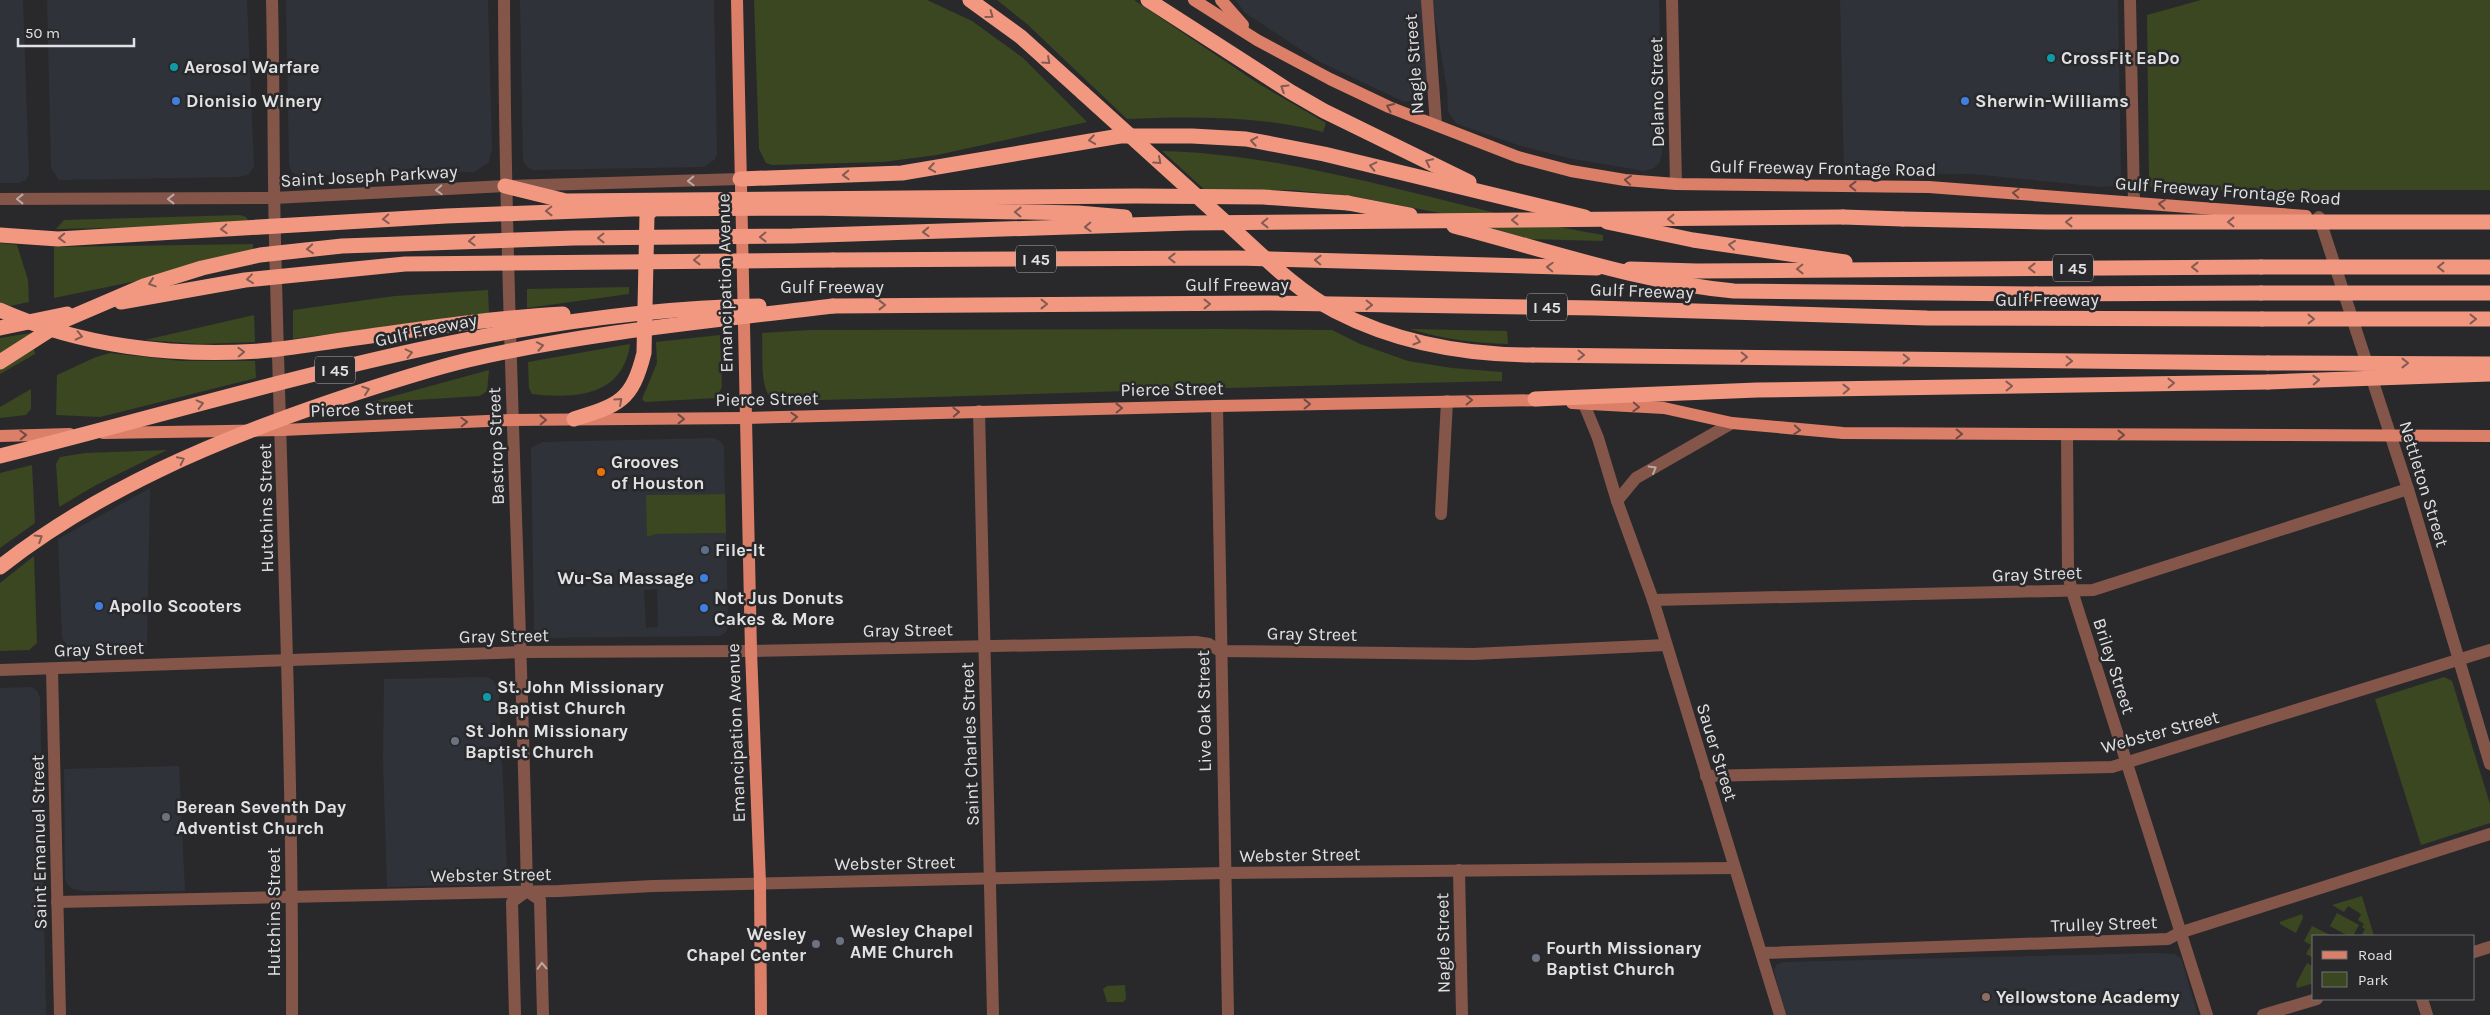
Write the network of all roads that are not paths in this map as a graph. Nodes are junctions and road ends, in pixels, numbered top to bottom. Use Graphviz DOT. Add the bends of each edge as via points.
graph roads {
  1 [pos="272,0"];
  2 [pos="504,0"];
  3 [pos="737,0"];
  4 [pos="970,0"];
  5 [pos="1148,0"];
  6 [pos="1194,0"];
  7 [pos="1221,0"];
  8 [pos="1427,0"];
  9 [pos="1672,0"];
  10 [pos="2130,0"];
  11 [pos="1257,40"];
  12 [pos="1436,125"];
  13 [pos="740,179"];
  14 [pos="1676,184"];
  15 [pos="505,186"];
  16 [pos="1505,197"];
  17 [pos="274,198"];
  18 [pos="0,199"];
  19 [pos="665,199"];
  20 [pos="741,199"];
  21 [pos="2134,202"];
  22 [pos="2490,216"];
  23 [pos="2319,217"];
  24 [pos="2490,222"];
  25 [pos="1189,223"];
  26 [pos="0,235"];
  27 [pos="2490,267"];
  28 [pos="1884,268"];
  29 [pos="2490,293"];
  30 [pos="833,306"];
  31 [pos="675,309"];
  32 [pos="0,310"];
  33 [pos="2490,319"];
  34 [pos="0,328"];
  35 [pos="0,362"];
  36 [pos="2490,364"];
  37 [pos="2490,374"];
  38 [pos="1535,399"];
  39 [pos="1447,401"];
  40 [pos="1584,404"];
  41 [pos="1217,406"];
  42 [pos="979,411"];
  43 [pos="745,418"];
  44 [pos="574,419"];
  45 [pos="512,420"];
  46 [pos="1732,423"];
  47 [pos="282,430"];
  48 [pos="2067,435"];
  49 [pos="0,436"];
  50 [pos="2390,436"];
  51 [pos="2490,436"];
  52 [pos="0,456"];
  53 [pos="2408,489"];
  54 [pos="1617,501"];
  55 [pos="1441,514"];
  56 [pos="0,567"];
  57 [pos="2072,592"];
  58 [pos="1652,600"];
  59 [pos="985,645"];
  60 [pos="1666,645"];
  61 [pos="2490,650"];
  62 [pos="751,651"];
  63 [pos="1220,651"];
  64 [pos="522,652"];
  65 [pos="287,660"];
  66 [pos="2458,660"];
  67 [pos="52,669"];
  68 [pos="0,670"];
  69 [pos="2127,763"];
  70 [pos="2490,764"];
  71 [pos="1706,776"];
  72 [pos="2490,834"];
  73 [pos="1734,868"];
  74 [pos="1459,870"];
  75 [pos="1224,873"];
  76 [pos="991,878"];
  77 [pos="760,883"];
  78 [pos="527,891"];
  79 [pos="292,896"];
  80 [pos="58,902"];
  81 [pos="2179,933"];
  82 [pos="2490,947"];
  83 [pos="2475,952"];
  84 [pos="1762,953"];
  85 [pos="2314,1000"];
  86 [pos="2422,1000"];
  87 [pos="60,1015"];
  88 [pos="292,1015"];
  89 [pos="515,1015"];
  90 [pos="543,1015"];
  91 [pos="761,1015"];
  92 [pos="993,1015"];
  93 [pos="1228,1015"];
  94 [pos="1462,1015"];
  95 [pos="1780,1015"];
  96 [pos="2207,1015"];
  97 [pos="2263,1015"];
  98 [pos="2427,1015"];
  1 -- 17 [label="street, Hutchins Street"];
  2 -- 15 [label="street, Bastrop Street"];
  3 -- 13 [label="main road, Emancipation Avenue"];
  4 -- 36 [label="highway, one-way, bridge" via="1021,37 1290,280 1334,310 1420,343 1461,351 1533,355"];
  16 -- 5 [label="highway, one-way" via="1324,111"];
  6 -- 11 [label="main road, Gulf Freeway Frontage Road"];
  7 -- 11 [label="main road"];
  8 -- 12 [label="street, Nagle Street"];
  9 -- 14 [label="street, Delano Street"];
  10 -- 21 [label="street"];
  12 -- 11 [label="main road, Gulf Freeway Frontage Road, one-way" via="1330,79"];
  14 -- 12 [label="main road, Gulf Freeway Frontage Road, one-way" via="1571,171 1518,157"];
  13 -- 15 [label="street, Saint Joseph Parkway, one-way"];
  16 -- 13 [label="highway, one-way" via="1309,151 1246,139 1192,136 1120,136 902,173"];
  13 -- 20 [label="main road, Emancipation Avenue"];
  21 -- 14 [label="main road, Gulf Freeway Frontage Road, one-way" via="1929,186"];
  15 -- 17 [label="street, Saint Joseph Parkway, one-way"];
  15 -- 19 [label="highway, Gulf Freeway" via="566,201"];
  15 -- 45 [label="street, Bastrop Street"];
  28 -- 16 [label="highway, one-way" via="1692,240"];
  17 -- 18 [label="street, Saint Joseph Parkway, one-way"];
  17 -- 47 [label="street, Hutchins Street"];
  19 -- 20 [label="highway, Gulf Freeway"];
  44 -- 19 [label="highway, one-way" via="612,407 630,390 638,375 644,353 647,215 654,205"];
  20 -- 29 [label="highway, Gulf Freeway / I 45, bridge" via="1136,196 1348,203 1401,213 1656,280 1734,291"];
  20 -- 43 [label="main road, Emancipation Avenue"];
  23 -- 21 [label="main road, Gulf Freeway Frontage Road, one-way"];
  22 -- 23 [label="main road, Gulf Freeway Frontage Road"];
  23 -- 50 [label="street, Nettleton Street"];
  24 -- 25 [label="highway, one-way, bridge" via="2046,222 1843,217"];
  25 -- 26 [label="highway, one-way, bridge" via="1069,213 808,208 632,209 455,215 58,239"];
  25 -- 35 [label="highway, one-way, bridge" via="802,236 431,242 284,251 202,268 116,296 67,319"];
  27 -- 28 [label="highway, Gulf Freeway / I 45, one-way, bridge"];
  28 -- 34 [label="highway, Gulf Freeway / I 45, one-way, bridge" via="1696,271 1238,258 405,264 245,280"];
  30 -- 31 [label="highway, Gulf Freeway / I 45, bridge"];
  30 -- 33 [label="highway, Gulf Freeway / I 45, one-way, bridge" via="1266,303 1927,318"];
  56 -- 30 [label="highway, one-way, bridge" via="29,544 101,499 190,455 293,414 378,386 468,360 545,345"];
  32 -- 31 [label="highway, one-way, bridge" via="76,336 114,344 208,353 260,351 492,320"];
  52 -- 31 [label="highway, Gulf Freeway / I 45, one-way, bridge" via="335,370 470,339 607,316"];
  38 -- 37 [label="highway, one-way, bridge" via="1767,390 2268,382"];
  39 -- 38 [label="main road, Pierce Street, one-way"];
  38 -- 40 [label="main road"];
  41 -- 39 [label="main road, Pierce Street, one-way"];
  39 -- 55 [label="street"];
  40 -- 46 [label="main road, one-way" via="1664,408"];
  40 -- 54 [label="street, Sauer Street"];
  42 -- 41 [label="main road, Pierce Street, one-way"];
  41 -- 63 [label="street, Live Oak Street"];
  43 -- 42 [label="main road, Pierce Street, one-way"];
  42 -- 59 [label="street, Saint Charles Street"];
  44 -- 43 [label="main road, Pierce Street, one-way"];
  43 -- 62 [label="main road, Emancipation Avenue"];
  45 -- 44 [label="main road, Pierce Street, one-way"];
  47 -- 45 [label="main road, Pierce Street, one-way"];
  45 -- 64 [label="street, Bastrop Street"];
  46 -- 48 [label="main road, one-way" via="1843,433"];
  54 -- 46 [label="street, one-way" via="1636,478"];
  49 -- 47 [label="main road, Pierce Street, one-way"];
  47 -- 65 [label="street, Hutchins Street"];
  48 -- 50 [label="main road, one-way"];
  48 -- 57 [label="street, Briley Street" via="2068,574"];
  50 -- 51 [label="main road"];
  50 -- 53 [label="street, Nettleton Street"];
  53 -- 57 [label="street, Gray Street" via="2093,590"];
  53 -- 66 [label="street, Nettleton Street"];
  54 -- 58 [label="street, Sauer Street"];
  57 -- 58 [label="street, Gray Street"];
  57 -- 69 [label="street, Briley Street"];
  58 -- 60 [label="street, Sauer Street"];
  59 -- 62 [label="street, Gray Street"];
  59 -- 63 [label="street, Gray Street" via="1196,642 1209,644"];
  59 -- 76 [label="street, Saint Charles Street"];
  60 -- 63 [label="street, Gray Street" via="1473,654"];
  60 -- 71 [label="street, Sauer Street"];
  61 -- 66 [label="street, Webster Street"];
  62 -- 64 [label="street, Gray Street"];
  62 -- 77 [label="main road, Emancipation Avenue"];
  63 -- 75 [label="street, Live Oak Street"];
  64 -- 65 [label="street, Gray Street"];
  64 -- 78 [label="street, Bastrop Street"];
  65 -- 67 [label="street, Gray Street"];
  65 -- 79 [label="street, Hutchins Street"];
  66 -- 69 [label="street, Webster Street"];
  66 -- 70 [label="street, Nettleton Street"];
  67 -- 68 [label="street, Gray Street"];
  67 -- 80 [label="street, Saint Emanuel Street"];
  69 -- 71 [label="street, Webster Street" via="2112,767"];
  69 -- 81 [label="street, Briley Street"];
  71 -- 73 [label="street, Sauer Street"];
  72 -- 81 [label="street, Trulley Street"];
  73 -- 74 [label="street, Webster Street"];
  73 -- 84 [label="street, Sauer Street"];
  74 -- 75 [label="street, Webster Street"];
  74 -- 94 [label="street, Nagle Street"];
  75 -- 76 [label="street, Webster Street"];
  75 -- 93 [label="street, Live Oak Street"];
  76 -- 77 [label="street, Webster Street"];
  76 -- 92 [label="street, Saint Charles Street"];
  77 -- 78 [label="street, Webster Street"];
  77 -- 91 [label="main road, Emancipation Avenue"];
  78 -- 79 [label="street, Webster Street"];
  78 -- 89 [label="street" via="512,902"];
  90 -- 78 [label="street, one-way" via="540,900"];
  79 -- 80 [label="street, Webster Street"];
  79 -- 88 [label="street, Hutchins Street"];
  80 -- 87 [label="street, Saint Emanuel Street"];
  81 -- 84 [label="street, Trulley Street" via="2153,941"];
  81 -- 96 [label="street, Briley Street"];
  82 -- 83 [label="street"];
  84 -- 95 [label="street, Sauer Street"];
  85 -- 97 [label="street"];
  86 -- 98 [label="street"];
}
